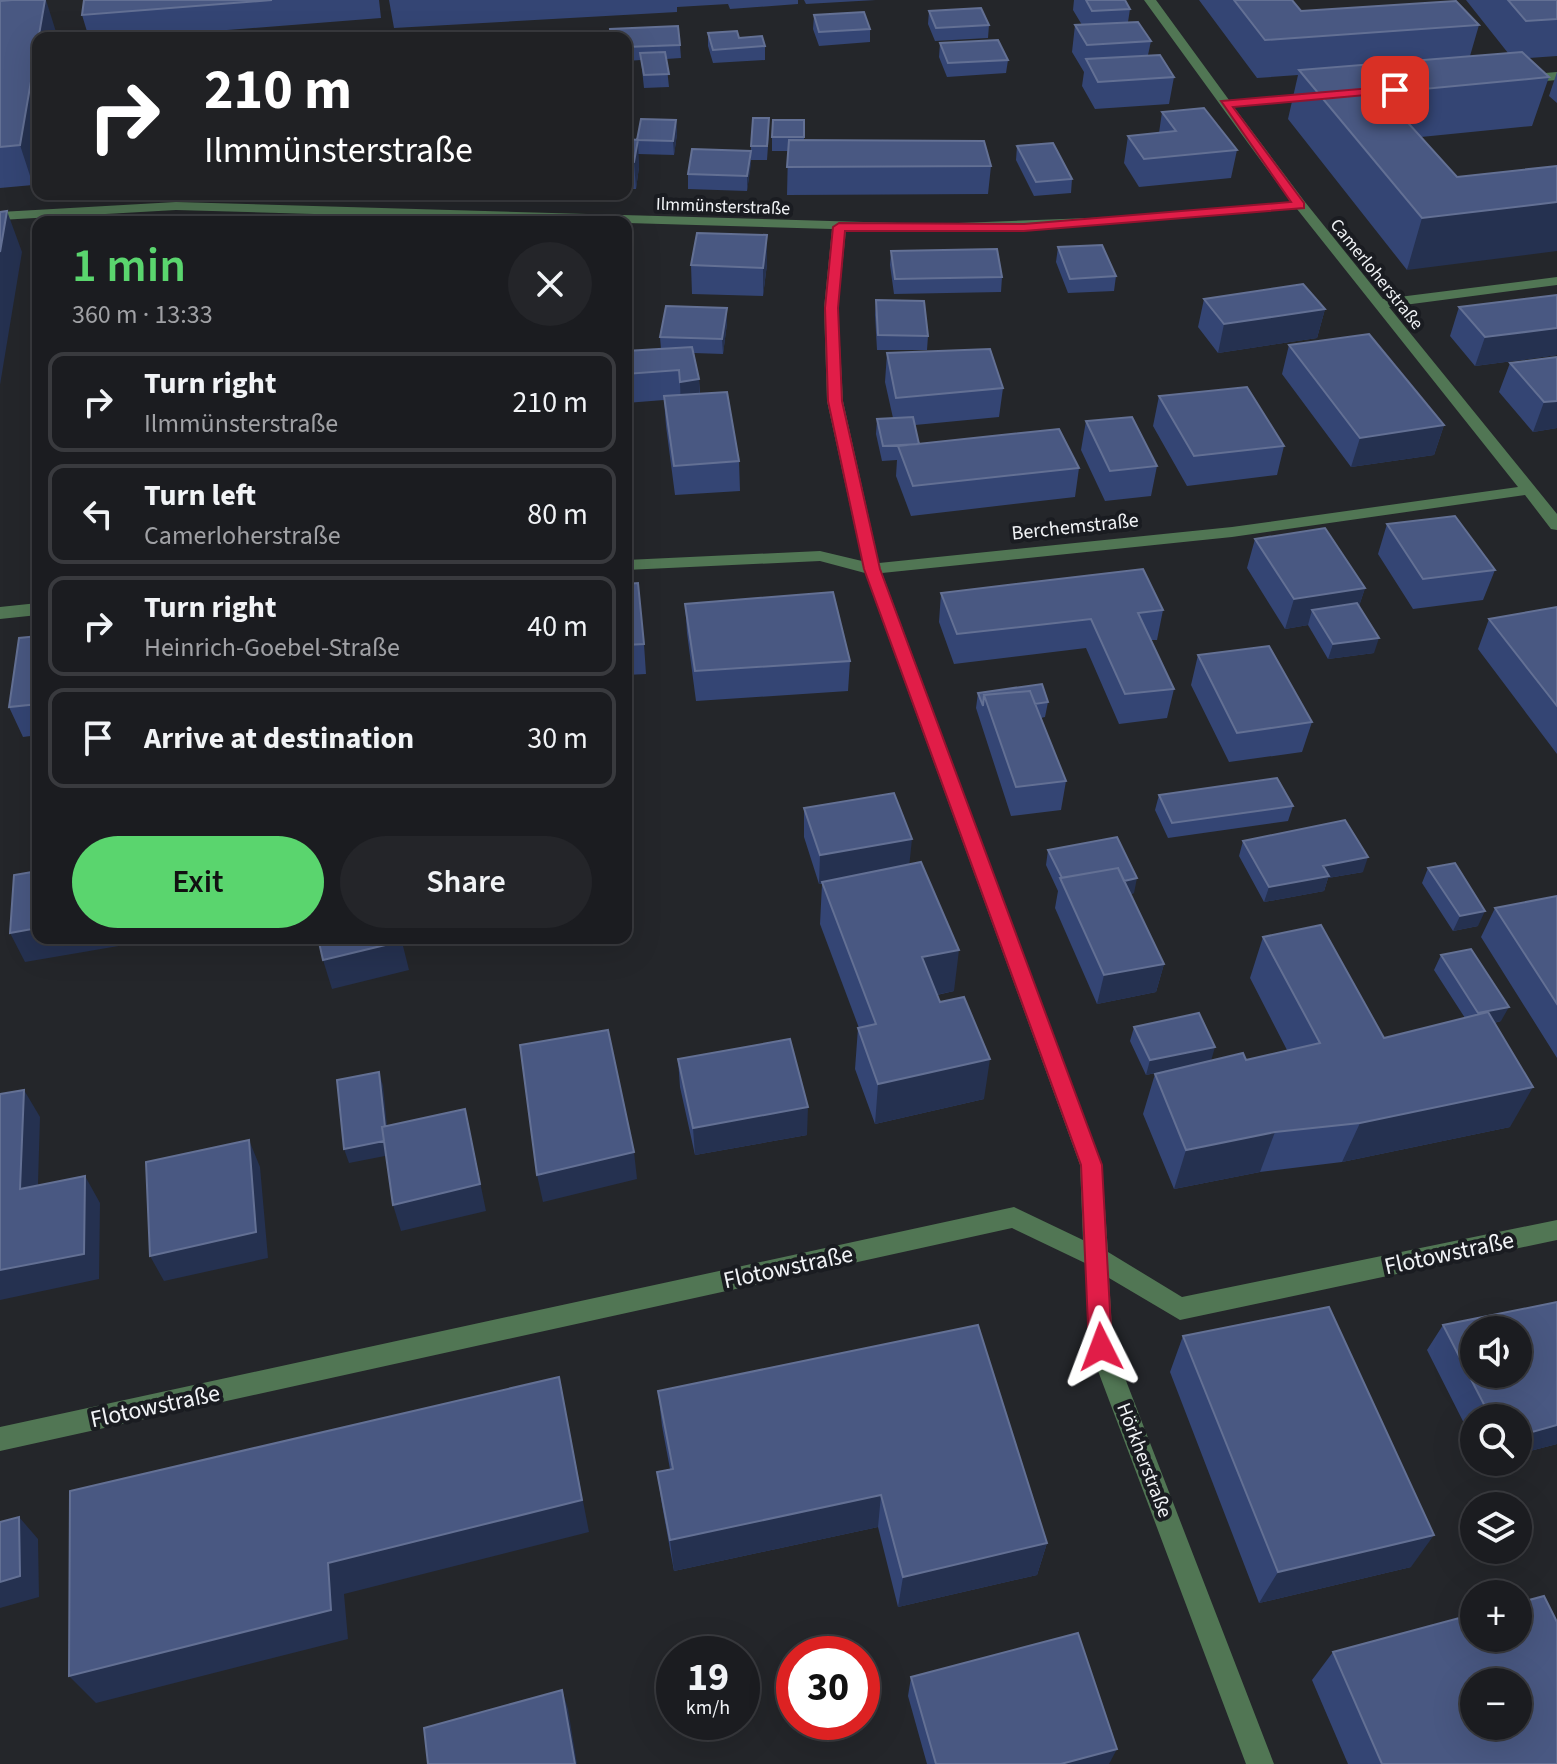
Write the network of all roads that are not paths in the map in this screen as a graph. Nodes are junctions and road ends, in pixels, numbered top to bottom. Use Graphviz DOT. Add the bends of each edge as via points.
graph roads {
  1 [pos="1150,0"];
  2 [pos="1557,76"];
  3 [pos="1511,80"];
  4 [pos="1327,95"];
  5 [pos="1225,104"];
  6 [pos="1300,205"];
  7 [pos="0,216"];
  8 [pos="492,216"];
  9 [pos="632,220"];
  10 [pos="839,227"];
  11 [pos="1557,281"];
  12 [pos="1378,304"];
  13 [pos="1528,490"];
  14 [pos="1557,525"];
  15 [pos="632,565"];
  16 [pos="872,569"];
  17 [pos="32,610"];
  18 [pos="0,613"];
  19 [pos="1557,1230"];
  20 [pos="1095,1257"];
  21 [pos="0,1439"];
  22 [pos="1260,1764"];
  1 -- 5 [label="street, Camerloherstraße"];
  2 -- 3 [label="street"];
  4 -- 5 [label="street"];
  5 -- 6 [label="street, Camerloherstraße"];
  6 -- 10 [label="street, Ilmmünsterstraße" via="1024,227"];
  6 -- 12 [label="street, Camerloherstraße"];
  7 -- 8 [label="street, Ilmmünsterstraße" via="176,206"];
  9 -- 10 [label="street, Ilmmünsterstraße"];
  10 -- 16 [label="street, Hörkherstraße" via="831,308 835,401"];
  11 -- 12 [label="street"];
  12 -- 13 [label="street, Camerloherstraße"];
  13 -- 14 [label="street, Camerloherstraße"];
  13 -- 16 [label="street, Berchemstraße" via="1232,532"];
  15 -- 16 [label="street, Berchemstraße" via="820,556"];
  16 -- 20 [label="street, Hörkherstraße" via="1091,1165"];
  17 -- 18 [label="street"];
  19 -- 20 [label="street, Flotowstraße" via="1180,1309"];
  20 -- 21 [label="street, Flotowstraße" via="1014,1217"];
  20 -- 22 [label="street, Hörkherstraße" via="1101,1347"];
}
